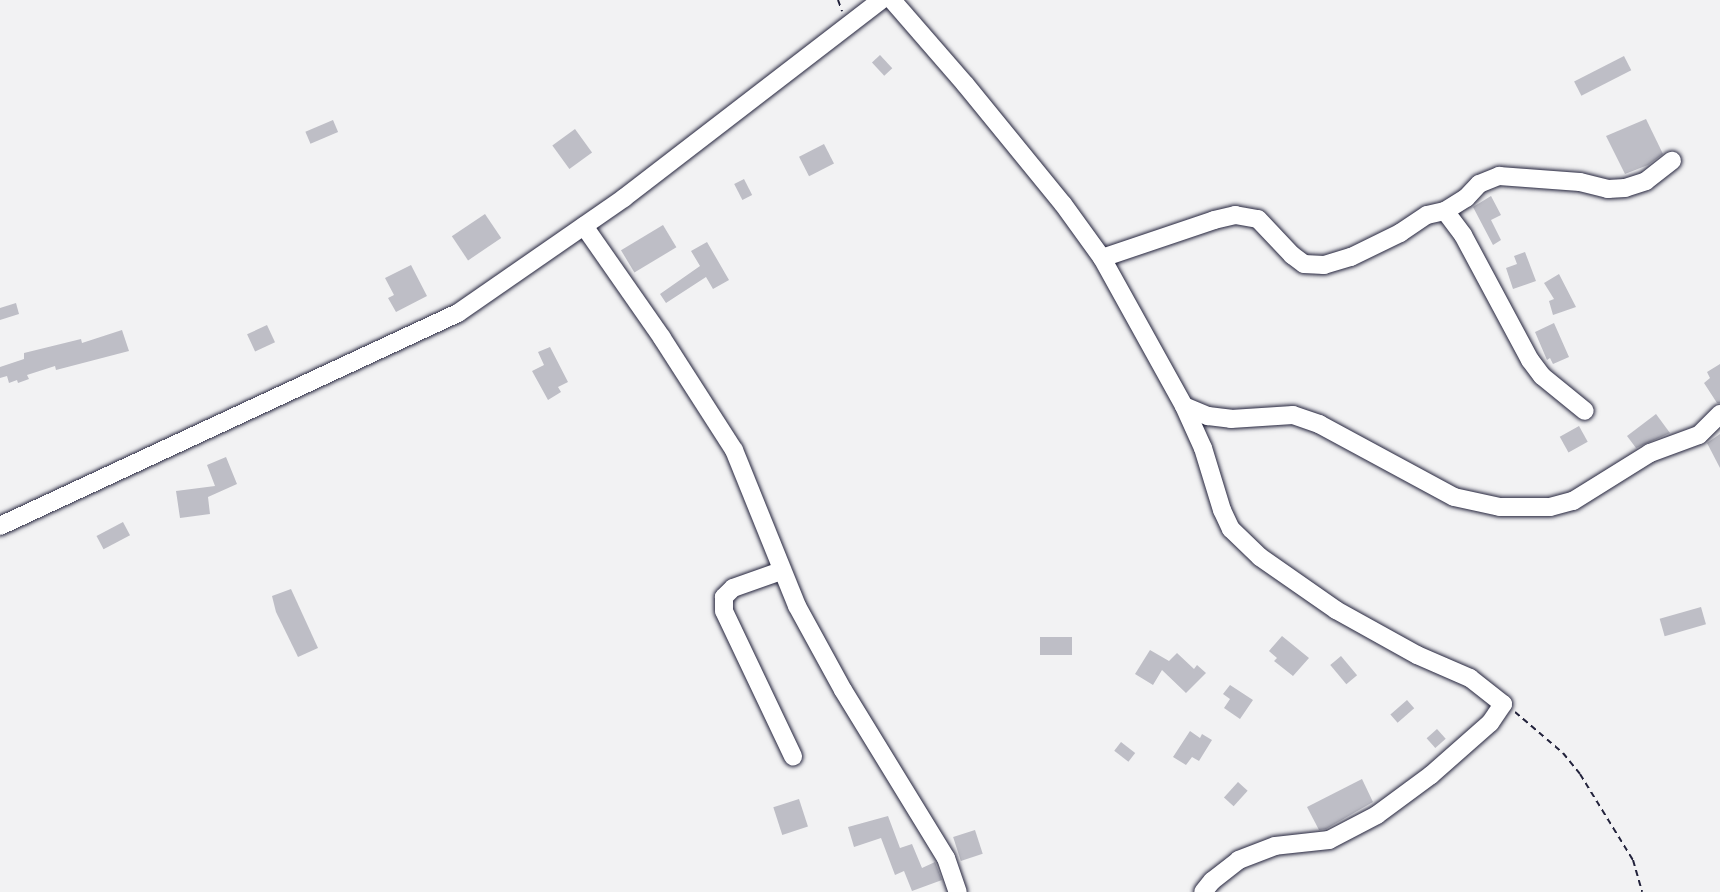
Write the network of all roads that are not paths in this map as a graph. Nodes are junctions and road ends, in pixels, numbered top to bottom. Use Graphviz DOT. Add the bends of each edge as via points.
graph roads {
  1 [pos="881,0"];
  2 [pos="892,0"];
  3 [pos="1672,161"];
  4 [pos="1445,211"];
  5 [pos="584,226"];
  6 [pos="1102,258"];
  7 [pos="1184,406"];
  8 [pos="1585,411"];
  9 [pos="1720,414"];
  10 [pos="0,526"];
  11 [pos="781,571"];
  12 [pos="793,756"];
  13 [pos="958,892"];
  14 [pos="1203,892"];
  1 -- 5 [label="street"];
  2 -- 6 [label="street" via="1063,204"];
  3 -- 4 [label="street" via="1646,181 1626,188 1499,176 1479,184"];
  4 -- 6 [label="street" via="1427,215 1380,242 1324,266 1304,264 1258,219 1235,215"];
  4 -- 8 [label="street" via="1463,235 1530,360 1542,376"];
  5 -- 10 [label="street" via="458,313"];
  5 -- 11 [label="street" via="734,450"];
  6 -- 7 [label="street"];
  7 -- 9 [label="street" via="1231,420 1293,415 1319,424 1454,497 1500,507 1540,507 1573,501 1650,453 1699,435"];
  7 -- 14 [label="street" via="1231,529 1260,557 1336,610 1417,655 1470,678 1503,704 1490,723 1431,775 1377,815 1329,840 1275,846 1239,860"];
  11 -- 12 [label="street" via="734,588 724,597 724,611"];
  11 -- 13 [label="street" via="843,690 946,858"];
}
